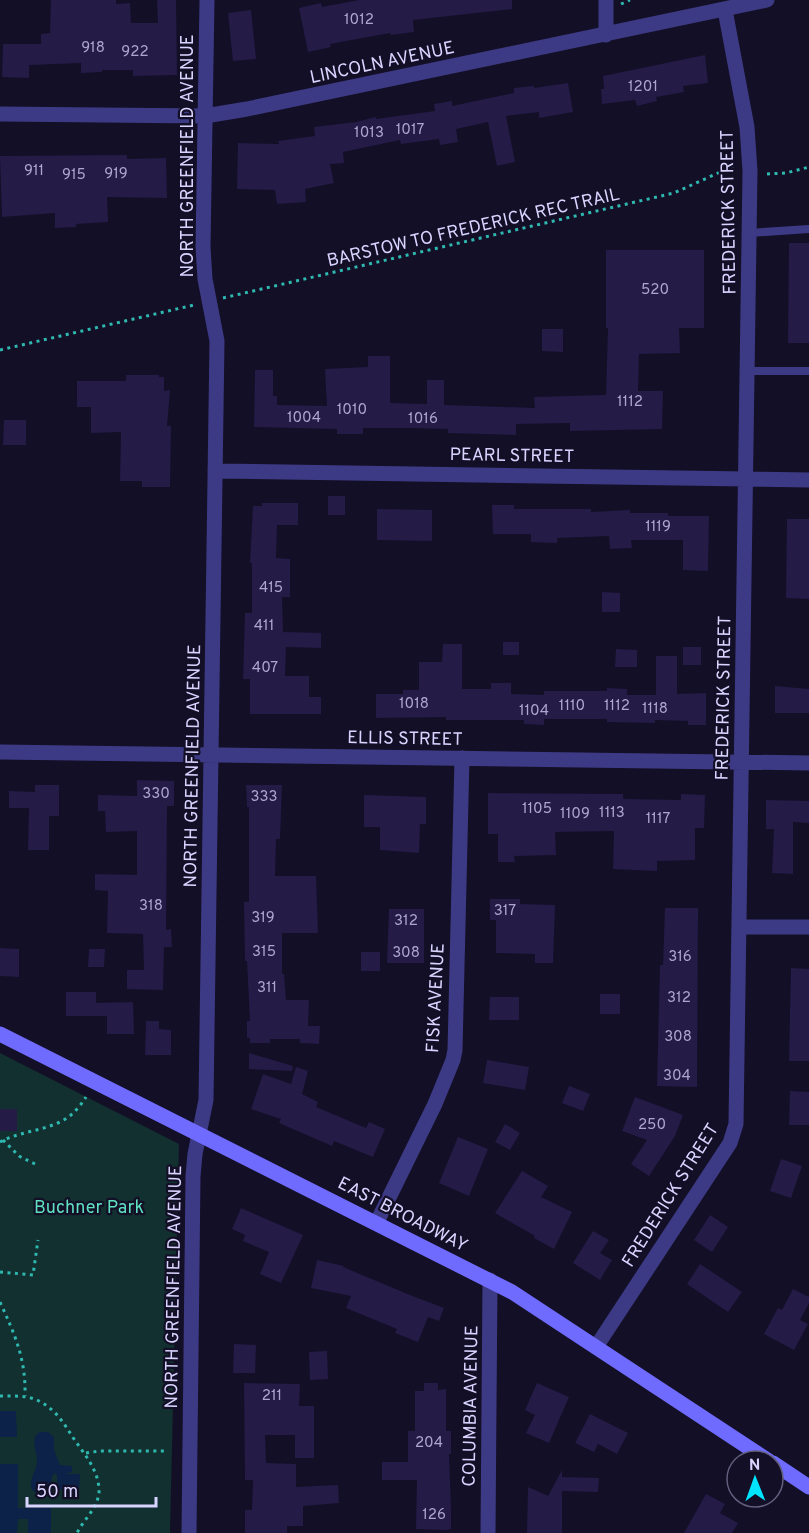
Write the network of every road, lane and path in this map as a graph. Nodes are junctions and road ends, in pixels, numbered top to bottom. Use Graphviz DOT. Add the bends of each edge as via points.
graph roads {
  1 [pos="207,0"];
  2 [pos="606,0"];
  3 [pos="708,0"];
  4 [pos="768,0"];
  5 [pos="724,10"];
  6 [pos="606,35"];
  7 [pos="0,114"];
  8 [pos="206,116"];
  9 [pos="809,167"];
  10 [pos="728,170"];
  11 [pos="771,174"];
  12 [pos="809,229"];
  13 [pos="750,233"];
  14 [pos="221,299"];
  15 [pos="197,305"];
  16 [pos="0,350"];
  17 [pos="747,371"];
  18 [pos="809,372"];
  19 [pos="215,471"];
  20 [pos="746,478"];
  21 [pos="809,480"];
  22 [pos="0,752"];
  23 [pos="212,754"];
  24 [pos="462,758"];
  25 [pos="742,761"];
  26 [pos="809,763"];
  27 [pos="740,927"];
  28 [pos="809,927"];
  29 [pos="0,1034"];
  30 [pos="86,1096"];
  31 [pos="200,1134"];
  32 [pos="1,1141"];
  33 [pos="35,1164"];
  34 [pos="377,1222"];
  35 [pos="38,1240"];
  36 [pos="0,1272"];
  37 [pos="490,1280"];
  38 [pos="0,1302"];
  39 [pos="596,1347"];
  40 [pos="0,1396"];
  41 [pos="25,1396"];
  42 [pos="751,1449"];
  43 [pos="167,1451"];
  44 [pos="86,1453"];
  45 [pos="785,1471"];
  46 [pos="809,1487"];
  47 [pos="77,1533"];
  48 [pos="189,1533"];
  49 [pos="488,1533"];
  1 -- 8 [label="street, NORTH GREENFIELD AVENUE"];
  2 -- 6 [label="street"];
  3 -- 5 [label="street"];
  4 -- 5 [label="street, LINCOLN AVENUE"];
  5 -- 6 [label="street, LINCOLN AVENUE"];
  5 -- 13 [label="street, FREDERICK STREET" via="747,127"];
  6 -- 8 [label="street, LINCOLN AVENUE"];
  7 -- 8 [label="street, LINCOLN AVENUE"];
  8 -- 19 [label="street, NORTH GREENFIELD AVENUE" via="203,247 217,341"];
  9 -- 11 [label="path"];
  10 -- 14 [label="path, BARSTOW TO FREDERICK REC TRAIL" via="674,193"];
  12 -- 13 [label="lane"];
  13 -- 17 [label="street, FREDERICK STREET"];
  15 -- 16 [label="path"];
  17 -- 18 [label="lane"];
  17 -- 20 [label="street, FREDERICK STREET"];
  19 -- 20 [label="street, PEARL STREET"];
  19 -- 23 [label="street, NORTH GREENFIELD AVENUE"];
  20 -- 21 [label="street, PEARL STREET"];
  20 -- 25 [label="street, FREDERICK STREET"];
  22 -- 23 [label="street, ELLIS STREET"];
  23 -- 24 [label="street, ELLIS STREET"];
  23 -- 31 [label="street, NORTH GREENFIELD AVENUE" via="207,1095"];
  24 -- 25 [label="street, ELLIS STREET"];
  24 -- 34 [label="street, FISK AVENUE" via="455,1050 435,1104"];
  25 -- 26 [label="street, ELLIS STREET"];
  25 -- 27 [label="street, FREDERICK STREET"];
  27 -- 28 [label="street"];
  27 -- 39 [label="street, FREDERICK STREET" via="734,1134"];
  29 -- 31 [label="main road, EAST BROADWAY"];
  30 -- 32 [label="path" via="74,1114 60,1123"];
  31 -- 34 [label="main road, EAST BROADWAY"];
  31 -- 48 [label="street, NORTH GREENFIELD AVENUE" via="193,1176"];
  32 -- 33 [label="path"];
  34 -- 37 [label="main road, EAST BROADWAY"];
  35 -- 36 [label="path" via="33,1275"];
  37 -- 39 [label="main road, EAST BROADWAY"];
  37 -- 49 [label="street, COLUMBIA AVENUE"];
  38 -- 41 [label="path" via="19,1343"];
  39 -- 42 [label="main road, EAST BROADWAY"];
  40 -- 41 [label="path"];
  41 -- 44 [label="path" via="54,1412"];
  43 -- 44 [label="path"];
  44 -- 47 [label="path" via="99,1492 95,1506"];
  45 -- 46 [label="main road, EAST BROADWAY"];
}
